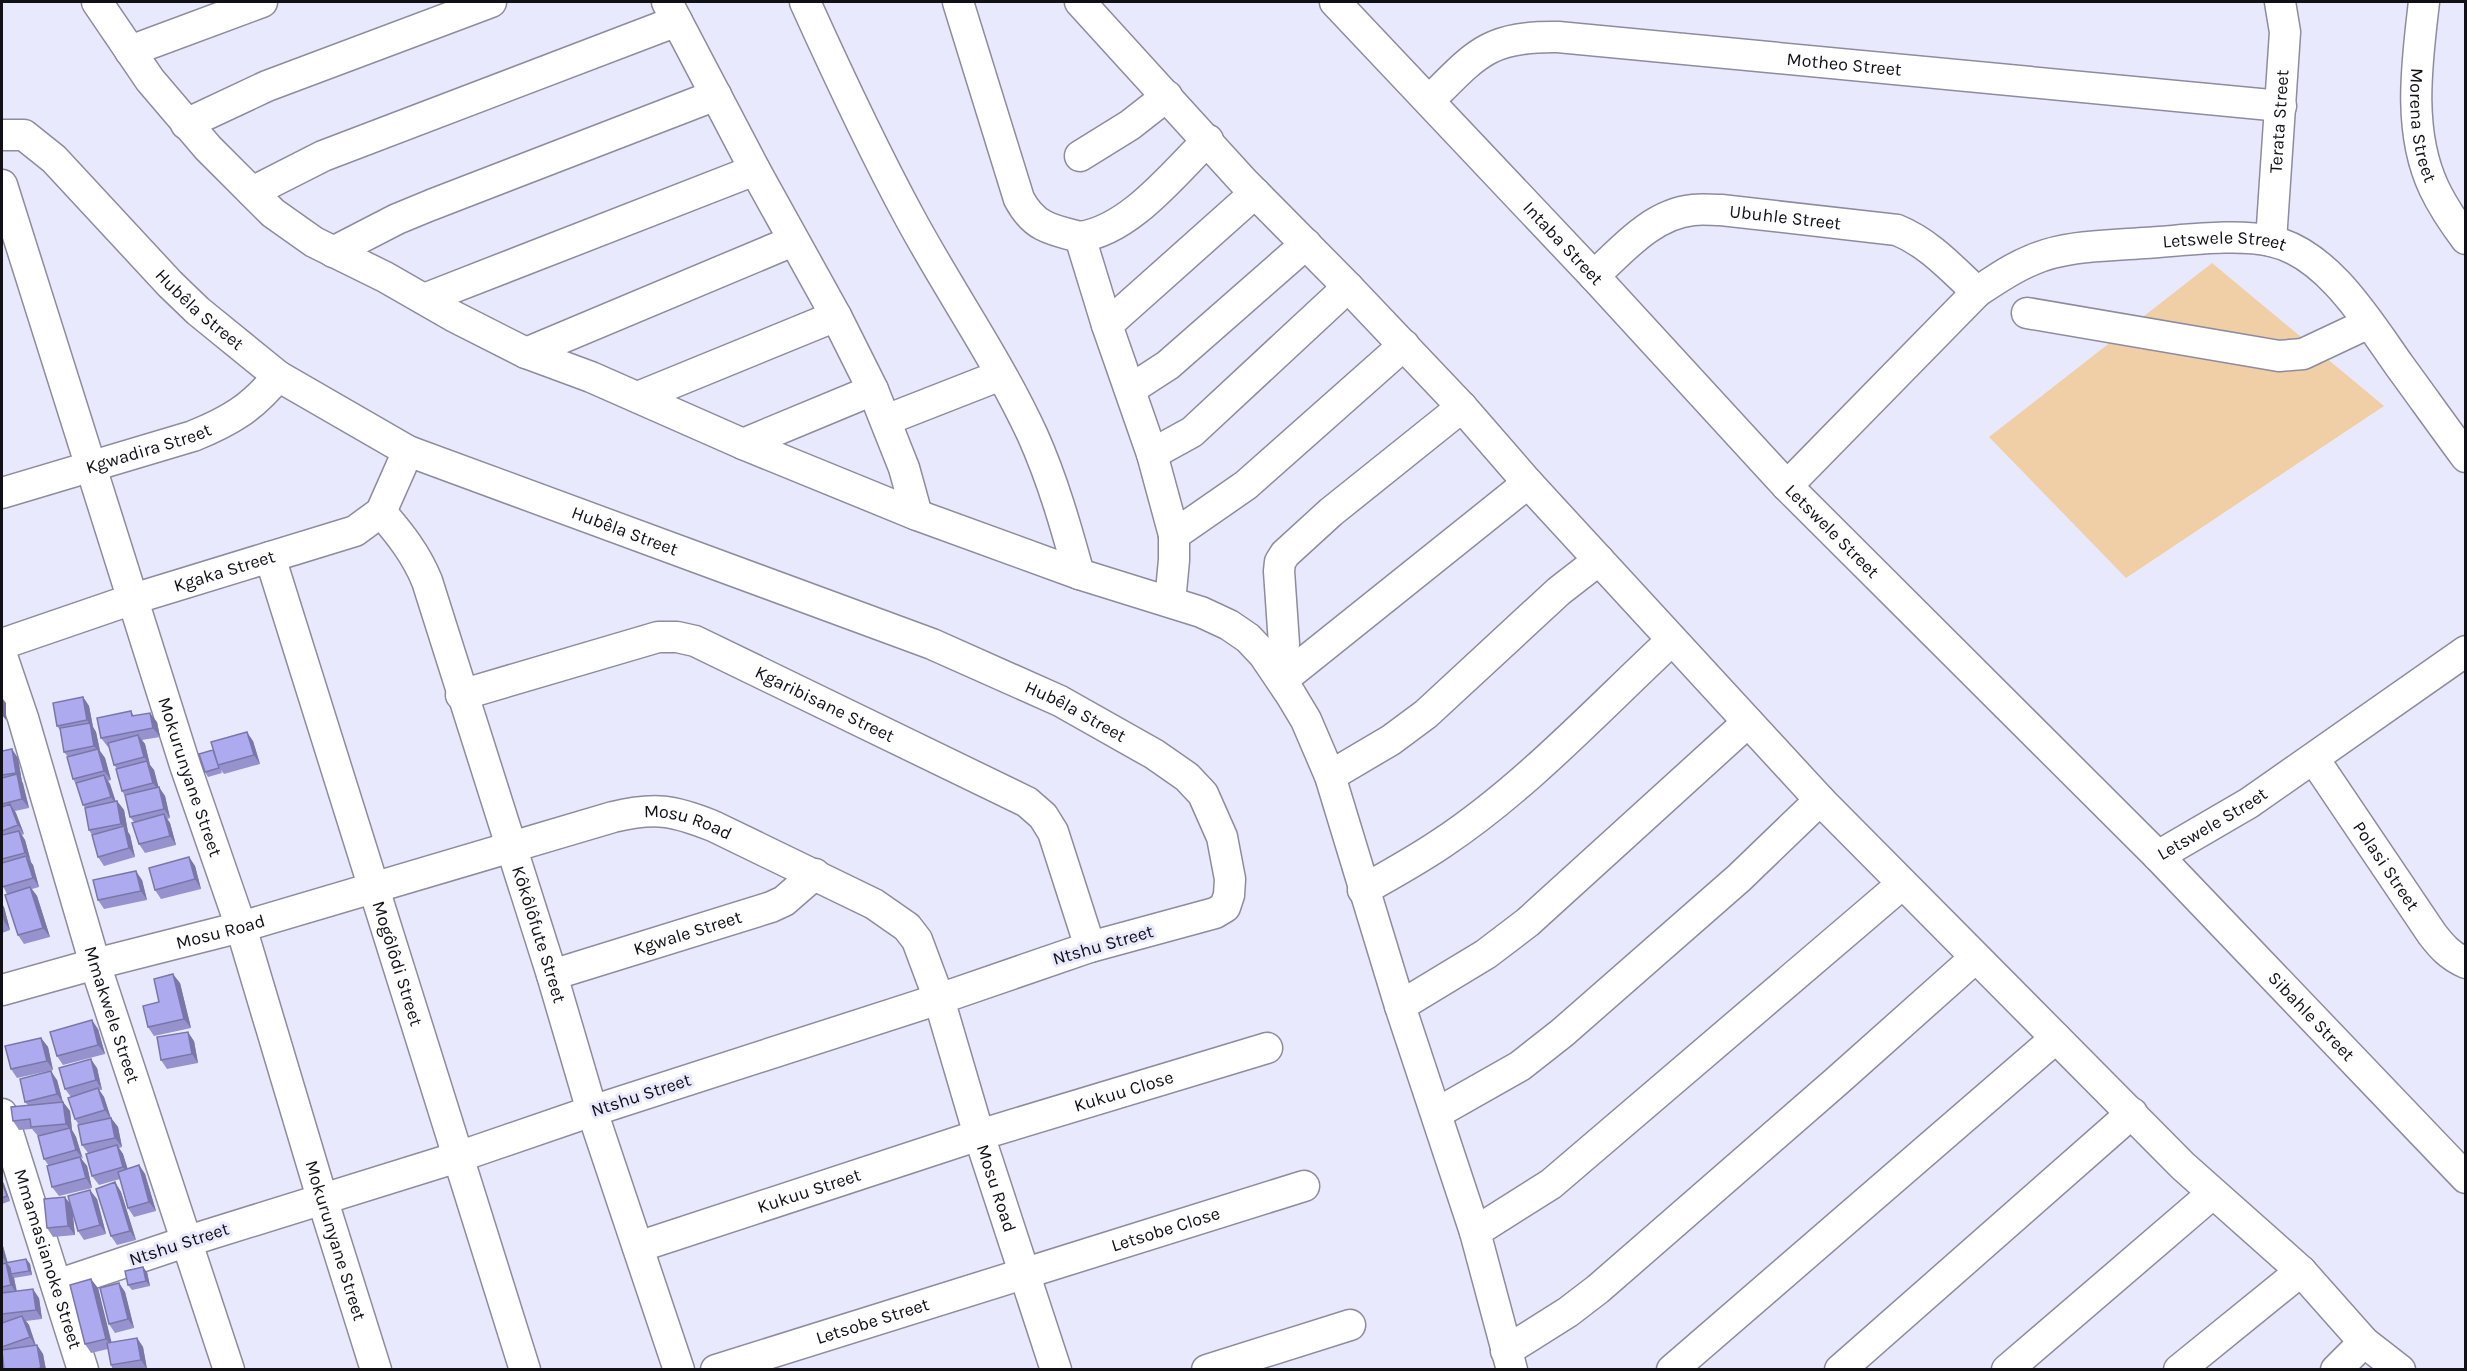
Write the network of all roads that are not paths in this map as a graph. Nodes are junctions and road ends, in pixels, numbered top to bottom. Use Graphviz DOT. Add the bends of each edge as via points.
graph roads {
  1 [pos="97,2"];
  2 [pos="262,2"];
  3 [pos="490,2"];
  4 [pos="805,2"];
  5 [pos="958,2"];
  6 [pos="1080,2"];
  7 [pos="1335,2"];
  8 [pos="2280,2"];
  9 [pos="2424,2"];
  10 [pos="672,11"];
  11 [pos="130,51"];
  12 [pos="716,95"];
  13 [pos="1167,96"];
  14 [pos="1429,101"];
  15 [pos="2281,106"];
  16 [pos="186,124"];
  17 [pos="2,135"];
  18 [pos="1208,140"];
  19 [pos="1080,156"];
  20 [pos="755,170"];
  21 [pos="2,185"];
  22 [pos="252,192"];
  23 [pos="1255,194"];
  24 [pos="1080,237"];
  25 [pos="2466,239"];
  26 [pos="2271,241"];
  27 [pos="793,242"];
  28 [pos="1306,244"];
  29 [pos="333,252"];
  30 [pos="1594,276"];
  31 [pos="1348,286"];
  32 [pos="1977,292"];
  33 [pos="424,299"];
  34 [pos="2027,313"];
  35 [pos="836,316"];
  36 [pos="2369,322"];
  37 [pos="1107,326"];
  38 [pos="1404,345"];
  39 [pos="526,353"];
  40 [pos="1001,375"];
  41 [pos="278,376"];
  42 [pos="1131,388"];
  43 [pos="873,390"];
  44 [pos="638,397"];
  45 [pos="1462,407"];
  46 [pos="886,420"];
  47 [pos="743,444"];
  48 [pos="408,451"];
  49 [pos="1152,454"];
  50 [pos="2466,457"];
  51 [pos="89,466"];
  52 [pos="1528,483"];
  53 [pos="1787,486"];
  54 [pos="2,493"];
  55 [pos="381,512"];
  56 [pos="917,515"];
  57 [pos="1174,535"];
  58 [pos="270,557"];
  59 [pos="1599,561"];
  60 [pos="1080,574"];
  61 [pos="133,599"];
  62 [pos="1170,602"];
  63 [pos="1672,640"];
  64 [pos="2,644"];
  65 [pos="2466,651"];
  66 [pos="2,656"];
  67 [pos="1280,678"];
  68 [pos="461,695"];
  69 [pos="1748,722"];
  70 [pos="2314,759"];
  71 [pos="1330,776"];
  72 [pos="1820,800"];
  73 [pos="510,846"];
  74 [pos="2158,856"];
  75 [pos="815,874"];
  76 [pos="1901,885"];
  77 [pos="375,887"];
  78 [pos="1364,890"];
  79 [pos="1225,907"];
  80 [pos="241,927"];
  81 [pos="1090,947"];
  82 [pos="1975,957"];
  83 [pos="95,963"];
  84 [pos="2466,963"];
  85 [pos="552,975"];
  86 [pos="2,990"];
  87 [pos="939,999"];
  88 [pos="1400,1006"];
  89 [pos="2056,1038"];
  90 [pos="1268,1048"];
  91 [pos="592,1111"];
  92 [pos="1437,1113"];
  93 [pos="2132,1113"];
  94 [pos="2,1114"];
  95 [pos="979,1135"];
  96 [pos="458,1157"];
  97 [pos="2466,1178"];
  98 [pos="1304,1186"];
  99 [pos="2212,1194"];
  100 [pos="322,1198"];
  101 [pos="1475,1232"];
  102 [pos="188,1241"];
  103 [pos="638,1246"];
  104 [pos="2301,1271"];
  105 [pos="1026,1273"];
  106 [pos="57,1285"];
  107 [pos="1350,1325"];
  108 [pos="2364,1342"];
  109 [pos="1509,1360"];
  110 [pos="83,1370"];
  111 [pos="229,1370"];
  112 [pos="376,1370"];
  113 [pos="525,1370"];
  114 [pos="679,1370"];
  115 [pos="716,1370"];
  116 [pos="1056,1370"];
  117 [pos="1207,1370"];
  118 [pos="1672,1370"];
  119 [pos="1840,1370"];
  120 [pos="2007,1370"];
  121 [pos="2180,1370"];
  122 [pos="2336,1370"];
  123 [pos="2400,1370"];
  1 -- 11 [label="street"];
  2 -- 11 [label="street"];
  3 -- 16 [label="street" via="267,86"];
  4 -- 40 [label="street" via="910,218"];
  5 -- 24 [label="street" via="1019,199 1035,222"];
  6 -- 13 [label="street"];
  7 -- 14 [label="street, Intaba Street"];
  8 -- 15 [label="street, Terata Street" via="2286,32"];
  9 -- 25 [label="street, Morena Street" via="2417,98 2422,150 2446,213"];
  10 -- 12 [label="street"];
  10 -- 22 [label="street" via="323,156"];
  11 -- 16 [label="street"];
  12 -- 20 [label="street"];
  12 -- 29 [label="street" via="414,212"];
  13 -- 18 [label="street"];
  13 -- 19 [label="street"];
  14 -- 15 [label="street, Motheo Street" via="1486,50 1504,41 1530,37"];
  14 -- 30 [label="street, Intaba Street"];
  15 -- 26 [label="street, Terata Street"];
  16 -- 22 [label="street"];
  17 -- 41 [label="street, Hubêla Street" via="24,135 54,159 184,298"];
  18 -- 23 [label="street"];
  18 -- 24 [label="street" via="1121,222 1108,230"];
  20 -- 27 [label="street"];
  20 -- 33 [label="street"];
  21 -- 51 [label="street, Mokurunyane Street"];
  22 -- 29 [label="street" via="294,229"];
  23 -- 28 [label="street"];
  23 -- 37 [label="street"];
  24 -- 37 [label="street"];
  26 -- 32 [label="street, Letswele Street" via="2218,239 2064,251 2034,258"];
  26 -- 36 [label="street, Letswele Street" via="2312,260"];
  27 -- 35 [label="street"];
  27 -- 39 [label="street"];
  28 -- 31 [label="street"];
  28 -- 42 [label="street" via="1175,360"];
  29 -- 33 [label="street"];
  30 -- 32 [label="street, Ubuhle Street" via="1654,224 1671,215 1721,210 1897,230 1928,247"];
  30 -- 53 [label="street, Intaba Street"];
  31 -- 38 [label="street"];
  31 -- 49 [label="street" via="1192,432"];
  32 -- 53 [label="street, Letswele Street"];
  33 -- 39 [label="street"];
  34 -- 36 [label="street" via="2279,356 2303,354"];
  35 -- 43 [label="street"];
  35 -- 44 [label="street"];
  36 -- 50 [label="street, Letswele Street"];
  37 -- 42 [label="street"];
  38 -- 45 [label="street"];
  38 -- 57 [label="street" via="1246,485"];
  39 -- 44 [label="street"];
  40 -- 46 [label="street"];
  40 -- 60 [label="street" via="1055,488"];
  41 -- 48 [label="street, Hubêla Street"];
  41 -- 51 [label="street, Kgwadira Street" via="262,396 230,420 193,436"];
  42 -- 49 [label="street"];
  43 -- 46 [label="street"];
  43 -- 47 [label="street"];
  44 -- 47 [label="street"];
  45 -- 52 [label="street"];
  45 -- 67 [label="street" via="1331,512 1286,554 1279,571 1284,644"];
  46 -- 56 [label="street"];
  47 -- 56 [label="street"];
  48 -- 55 [label="street, Kgaka Street"];
  48 -- 79 [label="street, Hubêla Street" via="933,644 1060,701 1115,731 1187,777 1203,794 1227,861 1230,879"];
  49 -- 57 [label="street"];
  51 -- 54 [label="street, Kgwadira Street"];
  51 -- 61 [label="street, Mokurunyane Street"];
  52 -- 59 [label="street"];
  52 -- 67 [label="street"];
  53 -- 74 [label="street, Letswele Street"];
  55 -- 58 [label="street, Kgaka Street" via="355,531"];
  55 -- 68 [label="street, Kôkôlôfute Street" via="418,561"];
  56 -- 60 [label="street"];
  57 -- 62 [label="street"];
  58 -- 61 [label="street, Kgaka Street"];
  58 -- 77 [label="street, Mogôlôdi Street"];
  59 -- 63 [label="street"];
  59 -- 71 [label="street" via="1559,591 1426,714"];
  60 -- 62 [label="street"];
  61 -- 64 [label="street, Kgaka Street"];
  61 -- 80 [label="street, Mokurunyane Street"];
  62 -- 67 [label="street" via="1201,612 1248,638"];
  63 -- 69 [label="street"];
  63 -- 78 [label="street" via="1521,781 1443,843"];
  65 -- 70 [label="street, Letswele Street"];
  66 -- 83 [label="street, Mmakwele Street"];
  67 -- 71 [label="street" via="1306,720"];
  68 -- 73 [label="street, Kôkôlôfute Street"];
  68 -- 81 [label="street, Kgaribisane Street" via="658,637 695,641 1027,802 1053,832"];
  69 -- 72 [label="street"];
  69 -- 88 [label="street" via="1528,922 1486,954"];
  70 -- 74 [label="street, Letswele Street" via="2249,803"];
  70 -- 84 [label="street, Polasi Street" via="2444,949"];
  71 -- 78 [label="street"];
  72 -- 76 [label="street"];
  72 -- 92 [label="street" via="1739,878 1562,1034 1520,1066"];
  73 -- 75 [label="street, Mosu Road" via="638,811 665,810 713,826"];
  73 -- 77 [label="street, Mosu Road"];
  73 -- 85 [label="street, Kôkôlôfute Street"];
  74 -- 97 [label="street, Sibahle Street"];
  75 -- 85 [label="street, Kgwale Street" via="771,907"];
  75 -- 87 [label="street, Mosu Road" via="874,904 907,927 924,956"];
  76 -- 82 [label="street"];
  76 -- 101 [label="street" via="1551,1184"];
  77 -- 80 [label="street, Mosu Road"];
  77 -- 96 [label="street, Mogôlôdi Street"];
  78 -- 88 [label="street"];
  79 -- 81 [label="street, Ntshu Street" via="1200,918"];
  80 -- 83 [label="street, Mosu Road"];
  80 -- 100 [label="street, Mokurunyane Street"];
  81 -- 87 [label="street, Ntshu Street"];
  82 -- 89 [label="street"];
  82 -- 109 [label="street" via="1598,1289"];
  83 -- 86 [label="street, Mosu Road"];
  83 -- 102 [label="street, Mmakwele Street"];
  85 -- 91 [label="street, Kôkôlôfute Street"];
  87 -- 91 [label="street, Ntshu Street"];
  87 -- 95 [label="street, Mosu Road"];
  88 -- 92 [label="street"];
  89 -- 93 [label="street"];
  89 -- 118 [label="street"];
  90 -- 95 [label="street, Kukuu Close"];
  91 -- 96 [label="street, Ntshu Street"];
  91 -- 103 [label="street, Kôkôlôfute Street"];
  92 -- 101 [label="street"];
  93 -- 99 [label="street"];
  93 -- 119 [label="street"];
  94 -- 106 [label="street, Mmamasianoke Street"];
  95 -- 103 [label="street, Kukuu Street"];
  95 -- 105 [label="street, Mosu Road"];
  96 -- 100 [label="street, Ntshu Street"];
  96 -- 113 [label="street, Mogôlôdi Street"];
  98 -- 105 [label="street, Letsobe Close"];
  99 -- 104 [label="street"];
  99 -- 120 [label="street"];
  100 -- 102 [label="street, Ntshu Street"];
  100 -- 112 [label="street, Mokurunyane Street"];
  101 -- 109 [label="street"];
  102 -- 106 [label="street, Ntshu Street"];
  102 -- 111 [label="street, Mmakwele Street"];
  103 -- 114 [label="street, Kôkôlôfute Street"];
  104 -- 108 [label="street"];
  104 -- 121 [label="street"];
  105 -- 115 [label="street, Letsobe Street"];
  105 -- 116 [label="street, Mosu Road"];
  106 -- 110 [label="street, Mmamasianoke Street"];
  107 -- 117 [label="street"];
  108 -- 122 [label="street"];
  108 -- 123 [label="street"];
}
